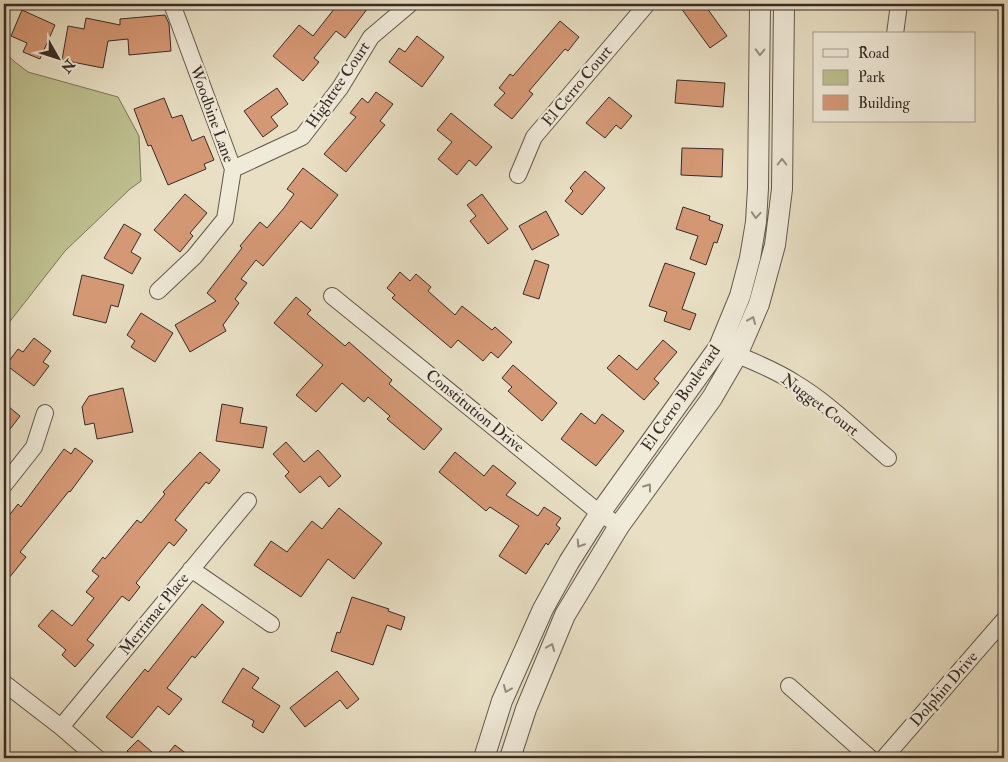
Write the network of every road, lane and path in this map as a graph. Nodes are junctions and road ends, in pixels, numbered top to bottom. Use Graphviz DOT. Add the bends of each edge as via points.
graph roads {
  1 [pos="172,4"];
  2 [pos="410,4"];
  3 [pos="647,4"];
  4 [pos="760,4"];
  5 [pos="784,4"];
  6 [pos="899,4"];
  7 [pos="894,32"];
  8 [pos="232,168"];
  9 [pos="518,175"];
  10 [pos="158,291"];
  11 [pos="332,296"];
  12 [pos="719,347"];
  13 [pos="737,355"];
  14 [pos="45,414"];
  15 [pos="888,458"];
  16 [pos="4,485"];
  17 [pos="248,501"];
  18 [pos="600,513"];
  19 [pos="619,526"];
  20 [pos="192,568"];
  21 [pos="1004,620"];
  22 [pos="271,624"];
  23 [pos="4,683"];
  24 [pos="789,686"];
  25 [pos="61,727"];
  26 [pos="97,758"];
  27 [pos="484,758"];
  28 [pos="510,758"];
  29 [pos="870,758"];
  30 [pos="884,758"];
  1 -- 8 [label="street, Woodbine Lane"];
  2 -- 8 [label="street, Hightree Court" via="371,37 340,88 302,137"];
  3 -- 9 [label="street, El Cerro Court" via="534,137"];
  4 -- 12 [label="street, El Cerro Boulevard, one-way" via="756,222 740,296"];
  13 -- 5 [label="street, El Cerro Boulevard, one-way" via="759,304 775,245 782,189"];
  6 -- 7 [label="street"];
  8 -- 10 [label="street, Woodbine Lane" via="225,219 194,258"];
  11 -- 18 [label="street, Constitution Drive"];
  12 -- 13 [label="street, Nugget Court"];
  12 -- 18 [label="street, El Cerro Boulevard"];
  13 -- 15 [label="street, Nugget Court" via="797,384"];
  19 -- 13 [label="street, El Cerro Boulevard, one-way" via="712,398"];
  14 -- 16 [label="street" via="34,447"];
  17 -- 20 [label="street, Merrimac Place"];
  18 -- 19 [label="street, Constitution Drive"];
  18 -- 27 [label="street, El Cerro Boulevard, one-way" via="542,609 502,702"];
  28 -- 19 [label="street, El Cerro Boulevard, one-way" via="526,708 565,615"];
  20 -- 22 [label="street"];
  20 -- 25 [label="street, Merrimac Place"];
  21 -- 30 [label="street, Dolphin Drive"];
  23 -- 25 [label="street"];
  24 -- 29 [label="street"];
  25 -- 26 [label="street"];
}
